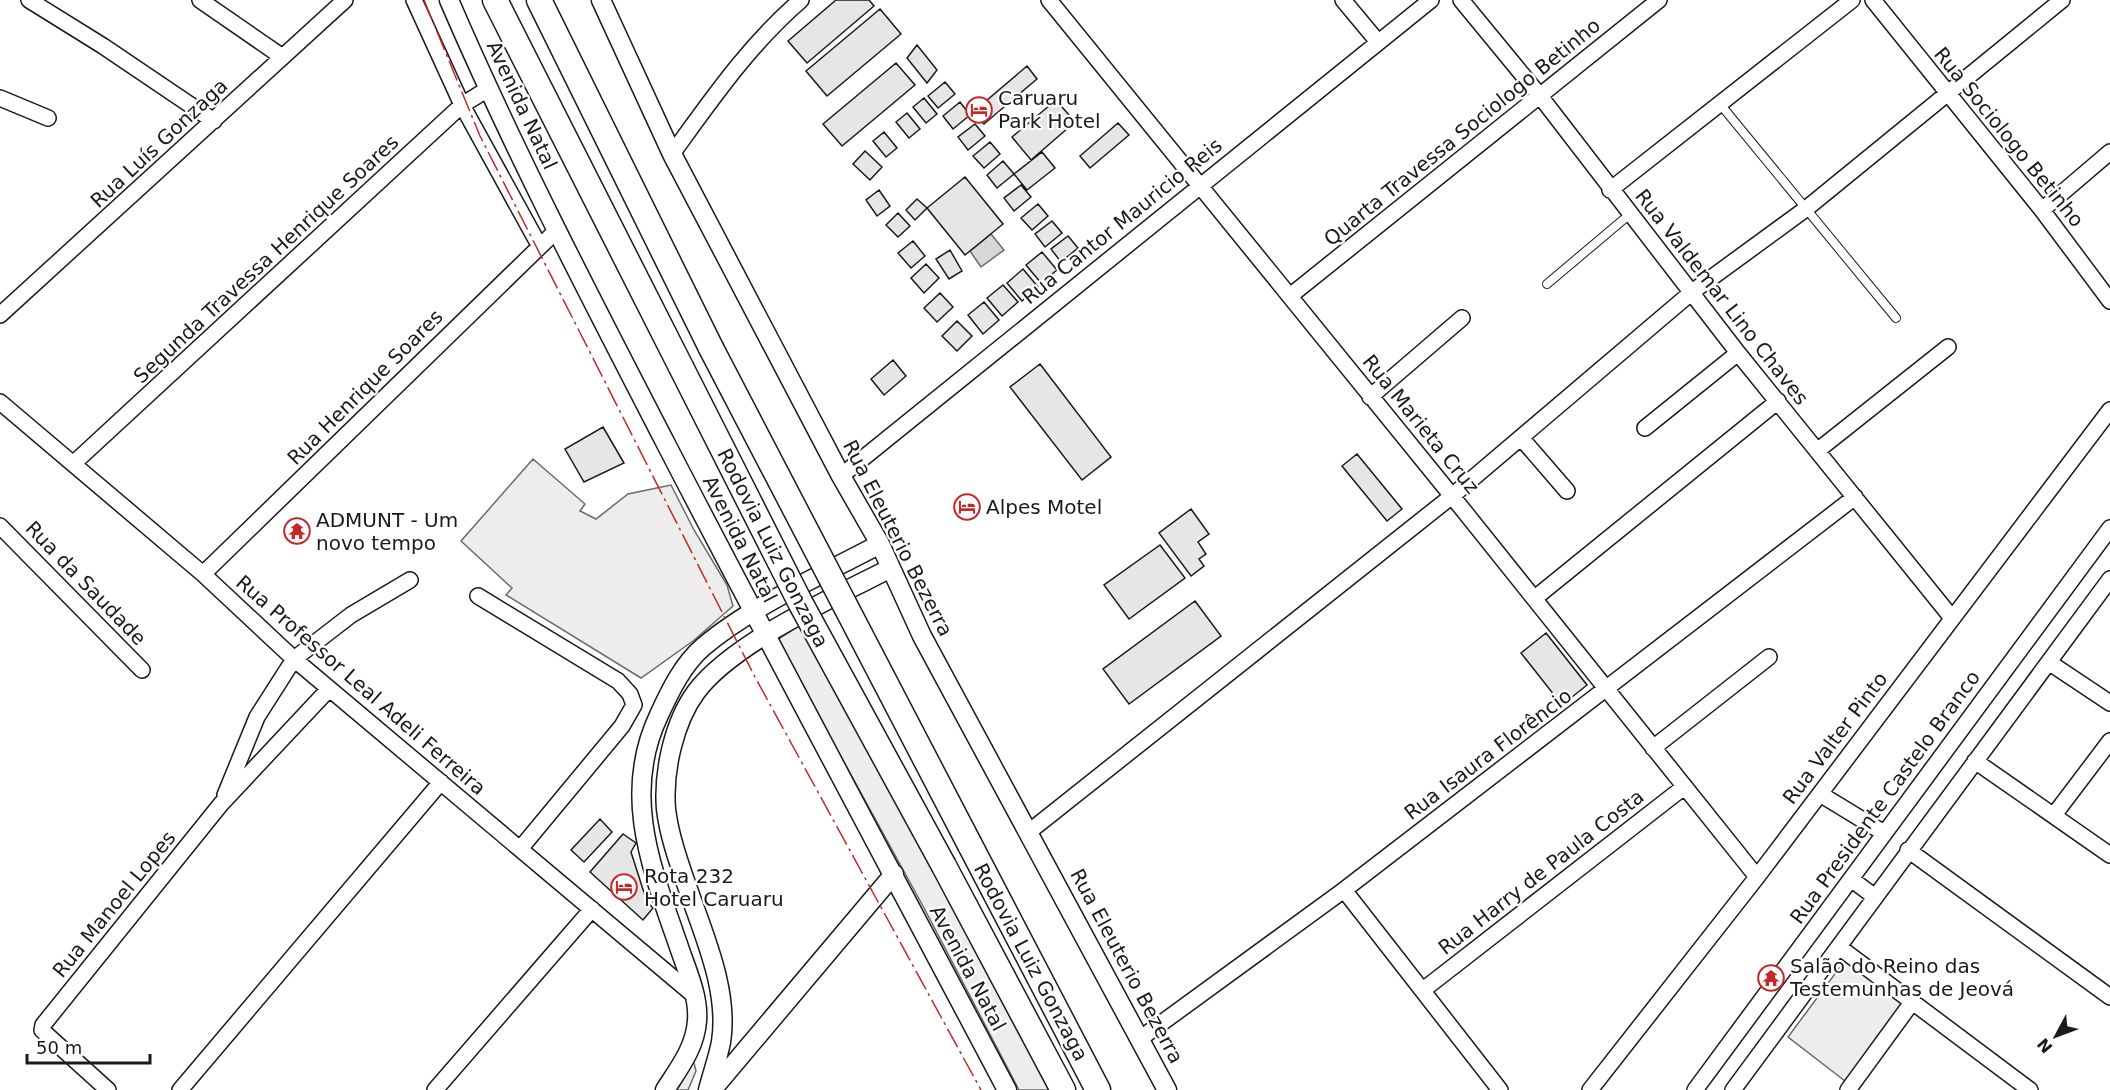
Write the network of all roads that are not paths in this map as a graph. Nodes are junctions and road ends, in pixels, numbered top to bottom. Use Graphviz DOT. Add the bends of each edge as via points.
graph roads {
  1 [pos="29,0"];
  2 [pos="200,0"];
  3 [pos="345,0"];
  4 [pos="414,0"];
  5 [pos="449,0"];
  6 [pos="495,0"];
  7 [pos="539,0"];
  8 [pos="601,0"];
  9 [pos="801,0"];
  10 [pos="1049,0"];
  11 [pos="1343,0"];
  12 [pos="1431,0"];
  13 [pos="1461,0"];
  14 [pos="1659,0"];
  15 [pos="1852,0"];
  16 [pos="1873,0"];
  17 [pos="2062,0"];
  18 [pos="1378,42"];
  19 [pos="282,57"];
  20 [pos="488,89"];
  21 [pos="1948,94"];
  22 [pos="1540,96"];
  23 [pos="0,98"];
  24 [pos="1720,104"];
  25 [pos="462,105"];
  26 [pos="48,118"];
  27 [pos="214,121"];
  28 [pos="2110,152"];
  29 [pos="672,153"];
  30 [pos="1200,185"];
  31 [pos="1610,190"];
  32 [pos="1807,208"];
  33 [pos="2042,210"];
  34 [pos="1630,214"];
  35 [pos="558,230"];
  36 [pos="539,245"];
  37 [pos="1547,284"];
  38 [pos="1692,292"];
  39 [pos="1290,296"];
  40 [pos="2110,301"];
  41 [pos="0,315"];
  42 [pos="1462,318"];
  43 [pos="1896,318"];
  44 [pos="1948,347"];
  45 [pos="1738,353"];
  46 [pos="1370,397"];
  47 [pos="1778,401"];
  48 [pos="0,402"];
  49 [pos="2108,416"];
  50 [pos="1645,428"];
  51 [pos="1522,439"];
  52 [pos="1817,451"];
  53 [pos="74,463"];
  54 [pos="841,476"];
  55 [pos="1567,491"];
  56 [pos="1452,496"];
  57 [pos="1855,497"];
  58 [pos="0,526"];
  59 [pos="2110,528"];
  60 [pos="880,544"];
  61 [pos="891,568"];
  62 [pos="202,574"];
  63 [pos="2110,579"];
  64 [pos="410,580"];
  65 [pos="478,596"];
  66 [pos="1534,598"];
  67 [pos="753,613"];
  68 [pos="1952,618"];
  69 [pos="765,636"];
  70 [pos="1769,657"];
  71 [pos="294,659"];
  72 [pos="2050,663"];
  73 [pos="142,670"];
  74 [pos="329,689"];
  75 [pos="1607,691"];
  76 [pos="2110,703"];
  77 [pos="2110,741"];
  78 [pos="1653,748"];
  79 [pos="1976,761"];
  80 [pos="441,782"];
  81 [pos="1684,787"];
  82 [pos="1820,794"];
  83 [pos="221,804"];
  84 [pos="2054,815"];
  85 [pos="1030,831"];
  86 [pos="1884,833"];
  87 [pos="520,849"];
  88 [pos="1908,850"];
  89 [pos="2110,855"];
  90 [pos="894,874"];
  91 [pos="1756,877"];
  92 [pos="1851,879"];
  93 [pos="1344,891"];
  94 [pos="1875,897"];
  95 [pos="592,909"];
  96 [pos="1839,946"];
  97 [pos="1423,990"];
  98 [pos="696,997"];
  99 [pos="2110,997"];
  100 [pos="1913,1001"];
  101 [pos="1141,1038"];
  102 [pos="108,1090"];
  103 [pos="180,1090"];
  104 [pos="435,1090"];
  105 [pos="665,1090"];
  106 [pos="710,1090"];
  107 [pos="1007,1090"];
  108 [pos="1063,1090"];
  109 [pos="1098,1090"];
  110 [pos="1167,1090"];
  111 [pos="1500,1090"];
  112 [pos="1590,1090"];
  113 [pos="1695,1090"];
  114 [pos="1734,1090"];
  115 [pos="1848,1090"];
  116 [pos="2030,1090"];
  1 -- 27 [label="street"];
  2 -- 19 [label="street"];
  3 -- 19 [label="street, Rua Luís Gonzaga"];
  4 -- 25 [label="street"];
  5 -- 20 [label="street, Avenida Natal"];
  6 -- 108 [label="highway, Rodovia Luiz Gonzaga, bridge" via="801,604"];
  7 -- 109 [label="highway, Rodovia Luiz Gonzaga, bridge" via="711,348"];
  8 -- 29 [label="street, Rua Eleuterio Bezerra"];
  9 -- 29 [label="street" via="736,65"];
  10 -- 30 [label="street, Rua Marieta Cruz"];
  11 -- 18 [label="street"];
  12 -- 18 [label="street, Rua Cantor Mauricio Reis"];
  13 -- 22 [label="street, Rua Valdemar Lino Chaves"];
  14 -- 22 [label="street, Quarta Travessa Sociologo Betinho"];
  15 -- 24 [label="street"];
  16 -- 21 [label="street, Rua Sociologo Betinho"];
  17 -- 21 [label="street"];
  18 -- 30 [label="street, Rua Cantor Mauricio Reis"];
  19 -- 27 [label="street, Rua Luís Gonzaga"];
  20 -- 25 [label="street, Segunda Travessa Henrique Soares"];
  20 -- 35 [label="street, Avenida Natal"];
  21 -- 32 [label="street"];
  21 -- 33 [label="street, Rua Sociologo Betinho"];
  22 -- 31 [label="street, Rua Valdemar Lino Chaves"];
  22 -- 39 [label="street, Quarta Travessa Sociologo Betinho"];
  23 -- 26 [label="street"];
  24 -- 31 [label="street"];
  24 -- 32 [label="lane"];
  25 -- 36 [label="street"];
  25 -- 53 [label="street, Segunda Travessa Henrique Soares"];
  27 -- 41 [label="street, Rua Luís Gonzaga"];
  28 -- 33 [label="street"];
  29 -- 54 [label="street, Rua Eleuterio Bezerra"];
  30 -- 39 [label="street, Rua Marieta Cruz"];
  30 -- 54 [label="street, Rua Cantor Mauricio Reis"];
  31 -- 34 [label="street, Rua Valdemar Lino Chaves"];
  32 -- 38 [label="street"];
  32 -- 43 [label="lane"];
  33 -- 40 [label="street, Rua Sociologo Betinho"];
  34 -- 37 [label="lane"];
  34 -- 38 [label="street, Rua Valdemar Lino Chaves"];
  35 -- 36 [label="street, Rua Henrique Soares"];
  35 -- 67 [label="street, Avenida Natal"];
  36 -- 62 [label="street, Rua Henrique Soares"];
  38 -- 45 [label="street, Rua Valdemar Lino Chaves"];
  38 -- 51 [label="street"];
  39 -- 46 [label="street, Rua Marieta Cruz"];
  42 -- 46 [label="street"];
  44 -- 52 [label="street"];
  45 -- 47 [label="street, Rua Valdemar Lino Chaves"];
  45 -- 50 [label="street"];
  46 -- 56 [label="street, Rua Marieta Cruz"];
  47 -- 52 [label="street, Rua Valdemar Lino Chaves"];
  47 -- 66 [label="street"];
  48 -- 53 [label="street, Rua Professor Leal Adeli Ferreira"];
  49 -- 68 [label="street, Rua Valter Pinto"];
  51 -- 55 [label="street"];
  51 -- 56 [label="street"];
  52 -- 57 [label="street, Rua Valdemar Lino Chaves"];
  53 -- 62 [label="street, Rua Professor Leal Adeli Ferreira"];
  54 -- 60 [label="street, Rua Eleuterio Bezerra"];
  56 -- 66 [label="street, Rua Marieta Cruz"];
  56 -- 85 [label="street"];
  57 -- 68 [label="street, Rua Valdemar Lino Chaves"];
  57 -- 75 [label="street, Rua Isaura Florêncio"];
  58 -- 73 [label="street, Rua da Saudade"];
  59 -- 86 [label="street, Rua Presidente Castelo Branco"];
  60 -- 61 [label="street, Rua Eleuterio Bezerra"];
  60 -- 67 [label="street"];
  61 -- 69 [label="street"];
  61 -- 85 [label="street, Rua Eleuterio Bezerra" via="922,636"];
  62 -- 71 [label="street, Rua Professor Leal Adeli Ferreira"];
  63 -- 72 [label="street"];
  64 -- 71 [label="street, Rua Manoel Lopes" via="351,615"];
  65 -- 87 [label="street" via="618,681 634,705 622,726"];
  66 -- 75 [label="street, Rua Marieta Cruz"];
  67 -- 69 [label="street, Avenida Natal"];
  67 -- 98 [label="street" via="702,647 687,666 673,684 644,752 641,815 654,875"];
  68 -- 82 [label="street, Rua Valter Pinto"];
  69 -- 90 [label="street, Avenida Natal"];
  69 -- 106 [label="street" via="731,658 697,690 684,710 667,770 669,820 721,1001 721,1040"];
  70 -- 78 [label="street"];
  71 -- 74 [label="street, Rua Professor Leal Adeli Ferreira"];
  71 -- 83 [label="street, Rua Manoel Lopes" via="257,717"];
  72 -- 76 [label="street"];
  72 -- 79 [label="street"];
  74 -- 80 [label="street, Rua Professor Leal Adeli Ferreira"];
  74 -- 83 [label="street, Rua Manoel Lopes"];
  75 -- 78 [label="street, Rua Marieta Cruz"];
  75 -- 93 [label="street, Rua Isaura Florêncio"];
  77 -- 84 [label="street"];
  78 -- 81 [label="street, Rua Marieta Cruz"];
  79 -- 84 [label="street"];
  79 -- 88 [label="street"];
  80 -- 87 [label="street, Rua Professor Leal Adeli Ferreira"];
  80 -- 103 [label="street"];
  81 -- 91 [label="street, Rua Marieta Cruz"];
  81 -- 97 [label="street, Rua Harry de Paula Costa"];
  82 -- 86 [label="street"];
  82 -- 91 [label="street, Rua Valter Pinto"];
  83 -- 102 [label="street, Rua Manoel Lopes" via="43,1025 42,1030"];
  84 -- 89 [label="street"];
  85 -- 101 [label="street, Rua Eleuterio Bezerra"];
  86 -- 92 [label="street, Rua Presidente Castelo Branco"];
  87 -- 95 [label="street, Rua Professor Leal Adeli Ferreira"];
  88 -- 94 [label="street"];
  88 -- 99 [label="street"];
  90 -- 106 [label="street"];
  90 -- 107 [label="street, Avenida Natal"];
  91 -- 112 [label="street, Rua Valter Pinto"];
  92 -- 94 [label="street"];
  92 -- 113 [label="street, Rua Presidente Castelo Branco"];
  93 -- 97 [label="street"];
  93 -- 101 [label="street, Rua Isaura Florêncio"];
  94 -- 96 [label="street"];
  95 -- 98 [label="street, Rua Professor Leal Adeli Ferreira"];
  95 -- 104 [label="street"];
  96 -- 100 [label="street"];
  96 -- 114 [label="street"];
  97 -- 111 [label="street"];
  98 -- 105 [label="street" via="695,1038"];
  100 -- 115 [label="street"];
  100 -- 116 [label="street"];
  101 -- 110 [label="street, Rua Eleuterio Bezerra"];
}
